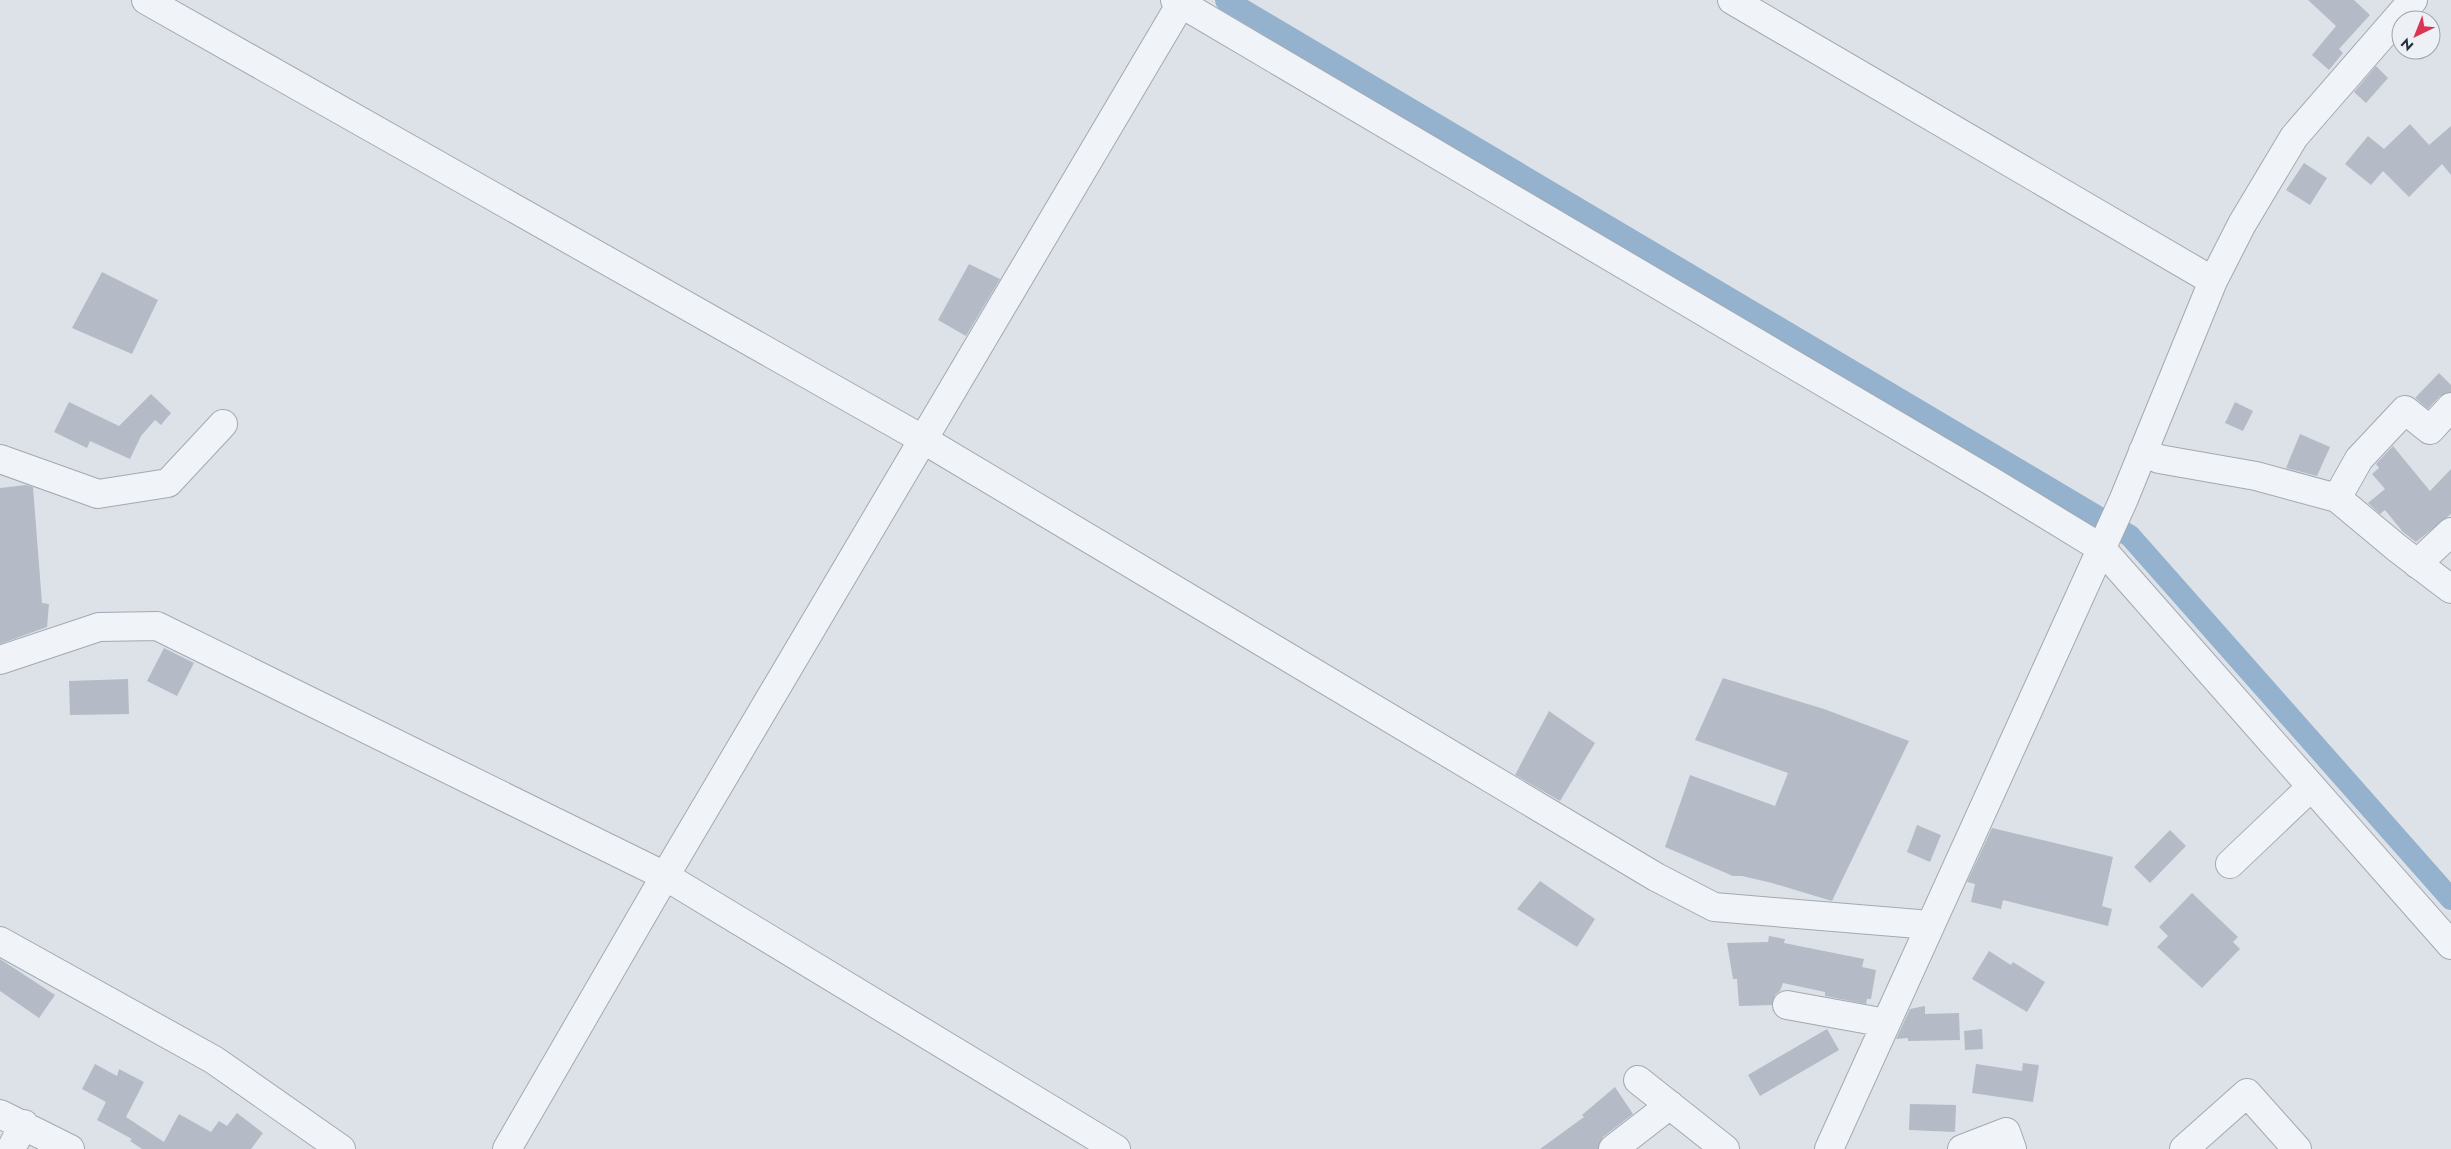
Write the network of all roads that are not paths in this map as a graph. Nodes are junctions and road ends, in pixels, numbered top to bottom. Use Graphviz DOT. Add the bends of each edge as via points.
graph roads {
  1 [pos="146,0"];
  2 [pos="1732,0"];
  3 [pos="2413,0"];
  4 [pos="1180,1"];
  5 [pos="2213,282"];
  6 [pos="2451,407"];
  7 [pos="223,424"];
  8 [pos="924,440"];
  9 [pos="2143,451"];
  10 [pos="0,459"];
  11 [pos="2337,498"];
  12 [pos="2451,532"];
  13 [pos="2102,545"];
  14 [pos="2417,564"];
  15 [pos="2451,589"];
  16 [pos="0,660"];
  17 [pos="2312,787"];
  18 [pos="2230,864"];
  19 [pos="666,876"];
  20 [pos="1930,925"];
  21 [pos="0,941"];
  22 [pos="2451,945"];
  23 [pos="1787,1005"];
  24 [pos="1886,1023"];
  25 [pos="1638,1080"];
  26 [pos="1670,1105"];
  27 [pos="12,1119"];
  28 [pos="1710,1145"];
  29 [pos="12,1149"];
  30 [pos="70,1149"];
  31 [pos="341,1149"];
  32 [pos="507,1149"];
  33 [pos="1116,1149"];
  34 [pos="1612,1149"];
  35 [pos="1829,1149"];
  36 [pos="1962,1149"];
  37 [pos="2012,1149"];
  38 [pos="2184,1149"];
  39 [pos="2297,1149"];
  1 -- 8 [label="street"];
  2 -- 5 [label="street"];
  3 -- 5 [label="street" via="2294,137 2242,224"];
  4 -- 8 [label="street"];
  4 -- 13 [label="street"];
  5 -- 9 [label="street"];
  6 -- 11 [label="street" via="2430,430 2405,410 2359,459"];
  7 -- 10 [label="street" via="168,483 98,494"];
  8 -- 19 [label="street"];
  8 -- 20 [label="street" via="1656,878 1714,907"];
  9 -- 11 [label="street" via="2159,459 2256,476"];
  9 -- 13 [label="street"];
  11 -- 14 [label="street"];
  12 -- 14 [label="street"];
  13 -- 17 [label="street"];
  13 -- 20 [label="street"];
  14 -- 15 [label="street"];
  16 -- 19 [label="street" via="99,627 157,626"];
  17 -- 18 [label="street"];
  17 -- 22 [label="street"];
  19 -- 32 [label="street"];
  19 -- 33 [label="street"];
  20 -- 24 [label="street"];
  21 -- 31 [label="street" via="214,1060"];
  23 -- 24 [label="street"];
  24 -- 35 [label="street"];
  25 -- 26 [label="street"];
  26 -- 28 [label="street"];
  26 -- 34 [label="street"];
  27 -- 29 [label="street"];
  27 -- 30 [label="street"];
  36 -- 37 [label="street" via="2006,1132"];
  38 -- 39 [label="street" via="2247,1093"];
}
